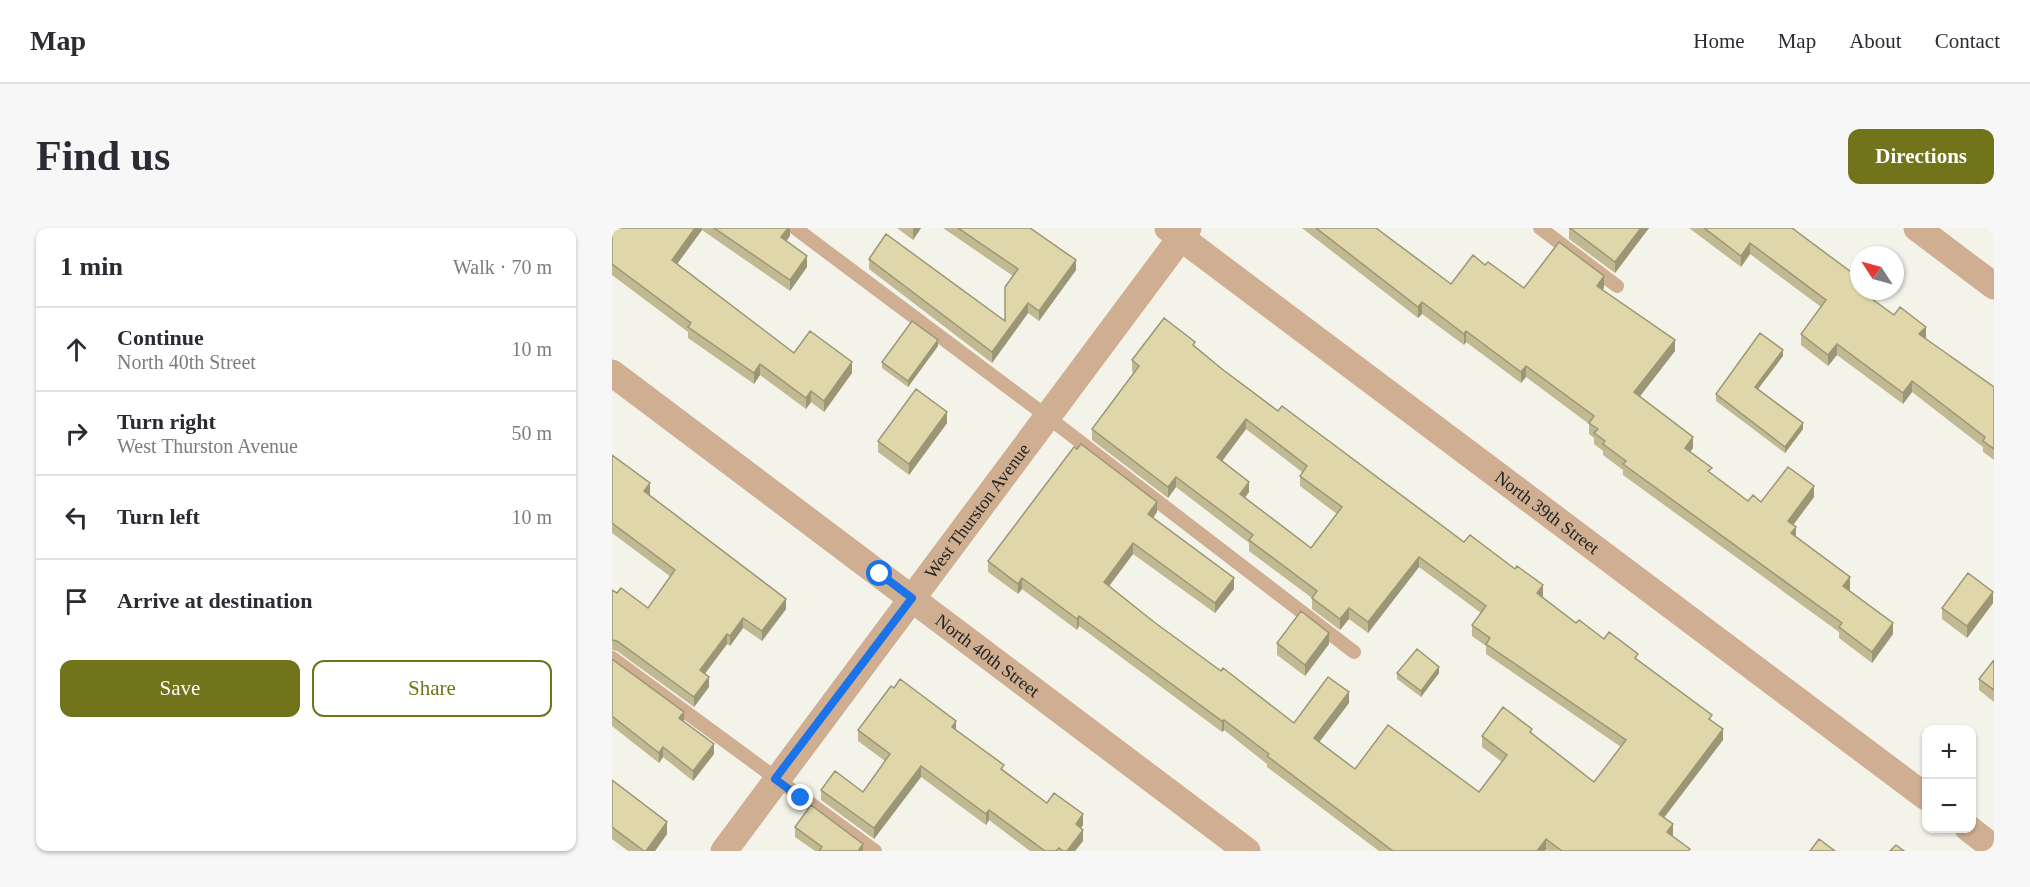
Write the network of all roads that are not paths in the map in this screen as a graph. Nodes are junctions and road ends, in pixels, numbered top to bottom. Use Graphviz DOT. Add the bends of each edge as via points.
graph roads {
  1 [pos="795,228"];
  2 [pos="1540,228"];
  3 [pos="1917,228"];
  4 [pos="1179,231"];
  5 [pos="1617,286"];
  6 [pos="1994,286"];
  7 [pos="612,373"];
  8 [pos="1049,418"];
  9 [pos="912,598"];
  10 [pos="1354,651"];
  11 [pos="612,658"];
  12 [pos="775,779"];
  13 [pos="1922,794"];
  14 [pos="1974,833"];
  15 [pos="1994,848"];
  16 [pos="724,851"];
  17 [pos="875,851"];
  18 [pos="1247,851"];
  1 -- 8 [label="lane"];
  2 -- 5 [label="lane"];
  3 -- 6 [label="street"];
  4 -- 8 [label="street, West Thurston Avenue"];
  4 -- 13 [label="street, North 39th Street"];
  7 -- 9 [label="street, North 40th Street"];
  8 -- 9 [label="street, West Thurston Avenue"];
  8 -- 10 [label="lane"];
  9 -- 12 [label="street, West Thurston Avenue"];
  9 -- 18 [label="street, North 40th Street"];
  11 -- 12 [label="lane"];
  12 -- 16 [label="street, West Thurston Avenue"];
  12 -- 17 [label="lane"];
  14 -- 15 [label="street"];
}
